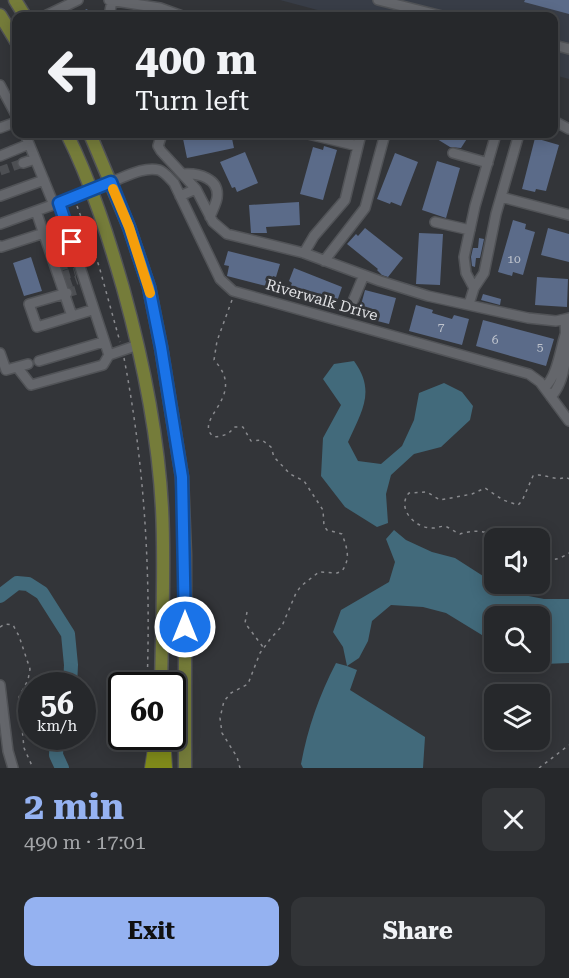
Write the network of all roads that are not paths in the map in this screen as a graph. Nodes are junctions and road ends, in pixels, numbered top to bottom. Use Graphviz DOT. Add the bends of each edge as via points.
graph roads {
  1 [pos="78,0"];
  2 [pos="110,0"];
  3 [pos="378,0"];
  4 [pos="53,12"];
  5 [pos="171,12"];
  6 [pos="426,12"];
  7 [pos="0,15"];
  8 [pos="12,34"];
  9 [pos="0,85"];
  10 [pos="12,108"];
  11 [pos="27,138"];
  12 [pos="69,138"];
  13 [pos="92,138"];
  14 [pos="161,138"];
  15 [pos="325,138"];
  16 [pos="360,138"];
  17 [pos="384,138"];
  18 [pos="495,138"];
  19 [pos="518,138"];
  20 [pos="29,144"];
  21 [pos="358,146"];
  22 [pos="453,153"];
  23 [pos="3,155"];
  24 [pos="35,159"];
  25 [pos="23,163"];
  26 [pos="488,163"];
  27 [pos="183,174"];
  28 [pos="44,180"];
  29 [pos="111,182"];
  30 [pos="196,189"];
  31 [pos="91,191"];
  32 [pos="0,196"];
  33 [pos="180,196"];
  34 [pos="501,197"];
  35 [pos="57,204"];
  36 [pos="36,211"];
  37 [pos="569,215"];
  38 [pos="210,217"];
  39 [pos="435,222"];
  40 [pos="0,224"];
  41 [pos="470,230"];
  42 [pos="0,246"];
  43 [pos="304,254"];
  44 [pos="324,261"];
  45 [pos="55,263"];
  46 [pos="364,275"];
  47 [pos="474,288"];
  48 [pos="353,301"];
  49 [pos="469,304"];
  50 [pos="92,310"];
  51 [pos="72,316"];
  52 [pos="567,319"];
  53 [pos="565,333"];
  54 [pos="104,342"];
  55 [pos="138,345"];
  56 [pos="88,347"];
  57 [pos="0,353"];
  58 [pos="109,355"];
  59 [pos="39,361"];
  60 [pos="28,364"];
  61 [pos="17,367"];
  62 [pos="94,367"];
  63 [pos="545,387"];
  64 [pos="551,397"];
  65 [pos="569,421"];
  66 [pos="163,593"];
  67 [pos="185,606"];
  68 [pos="161,672"];
  69 [pos="0,685"];
  70 [pos="155,750"];
  71 [pos="164,750"];
  72 [pos="13,768"];
  73 [pos="152,768"];
  74 [pos="165,768"];
  75 [pos="184,768"];
  1 -- 4 [label="lane"];
  2 -- 5 [label="lane"];
  3 -- 6 [label="lane"];
  7 -- 8 [label="main road"];
  9 -- 10 [label="lane"];
  11 -- 20 [label="lane"];
  12 -- 31 [label="main road"];
  13 -- 29 [label="main road"];
  14 -- 27 [label="lane" via="158,146"];
  15 -- 21 [label="lane"];
  16 -- 21 [label="lane"];
  17 -- 44 [label="lane" via="366,208"];
  18 -- 26 [label="lane"];
  19 -- 34 [label="lane"];
  20 -- 23 [label="lane"];
  20 -- 24 [label="lane"];
  21 -- 43 [label="lane" via="345,200"];
  22 -- 26 [label="lane"];
  24 -- 25 [label="lane"];
  24 -- 28 [label="lane"];
  26 -- 41 [label="lane"];
  27 -- 30 [label="lane"];
  27 -- 38 [label="lane" via="205,176 213,182 217,198"];
  28 -- 32 [label="lane"];
  28 -- 35 [label="lane"];
  29 -- 31 [label="main road"];
  29 -- 33 [label="lane" via="140,171 159,170 174,183"];
  29 -- 67 [label="main road" via="149,287 161,347 182,477"];
  30 -- 33 [label="lane"];
  30 -- 38 [label="lane"];
  31 -- 35 [label="lane"];
  31 -- 55 [label="main road"];
  33 -- 63 [label="lane, Riverwalk Drive" via="220,279 235,291 504,366 529,374"];
  34 -- 37 [label="lane"];
  34 -- 47 [label="lane" via="484,273"];
  35 -- 36 [label="lane"];
  35 -- 50 [label="lane"];
  36 -- 40 [label="lane"];
  36 -- 45 [label="lane"];
  38 -- 43 [label="lane" via="227,234"];
  39 -- 41 [label="lane"];
  41 -- 47 [label="lane" via="464,257 466,273"];
  42 -- 45 [label="lane"];
  43 -- 44 [label="lane"];
  44 -- 46 [label="lane"];
  45 -- 51 [label="lane"];
  45 -- 51 [label="lane" via="29,304 37,327"];
  46 -- 48 [label="lane"];
  46 -- 49 [label="lane" via="428,296"];
  47 -- 49 [label="lane"];
  49 -- 52 [label="lane" via="528,318"];
  50 -- 51 [label="lane"];
  50 -- 54 [label="lane"];
  52 -- 53 [label="lane"];
  53 -- 63 [label="lane"];
  53 -- 64 [label="lane" via="568,362 560,389"];
  54 -- 56 [label="lane"];
  54 -- 58 [label="lane"];
  55 -- 58 [label="lane"];
  55 -- 66 [label="main road" via="158,454"];
  56 -- 59 [label="lane"];
  56 -- 62 [label="lane"];
  57 -- 61 [label="lane" via="6,370"];
  58 -- 62 [label="lane" via="103,365"];
  60 -- 61 [label="lane"];
  61 -- 62 [label="lane" via="31,385"];
  63 -- 64 [label="lane, Riverwalk Drive"];
  64 -- 65 [label="lane, Riverwalk Drive"];
  66 -- 67 [label="main road" via="172,603"];
  66 -- 68 [label="main road"];
  67 -- 75 [label="main road"];
  69 -- 72 [label="lane"];
  70 -- 73 [label="highway"];
  71 -- 74 [label="highway"];
}
